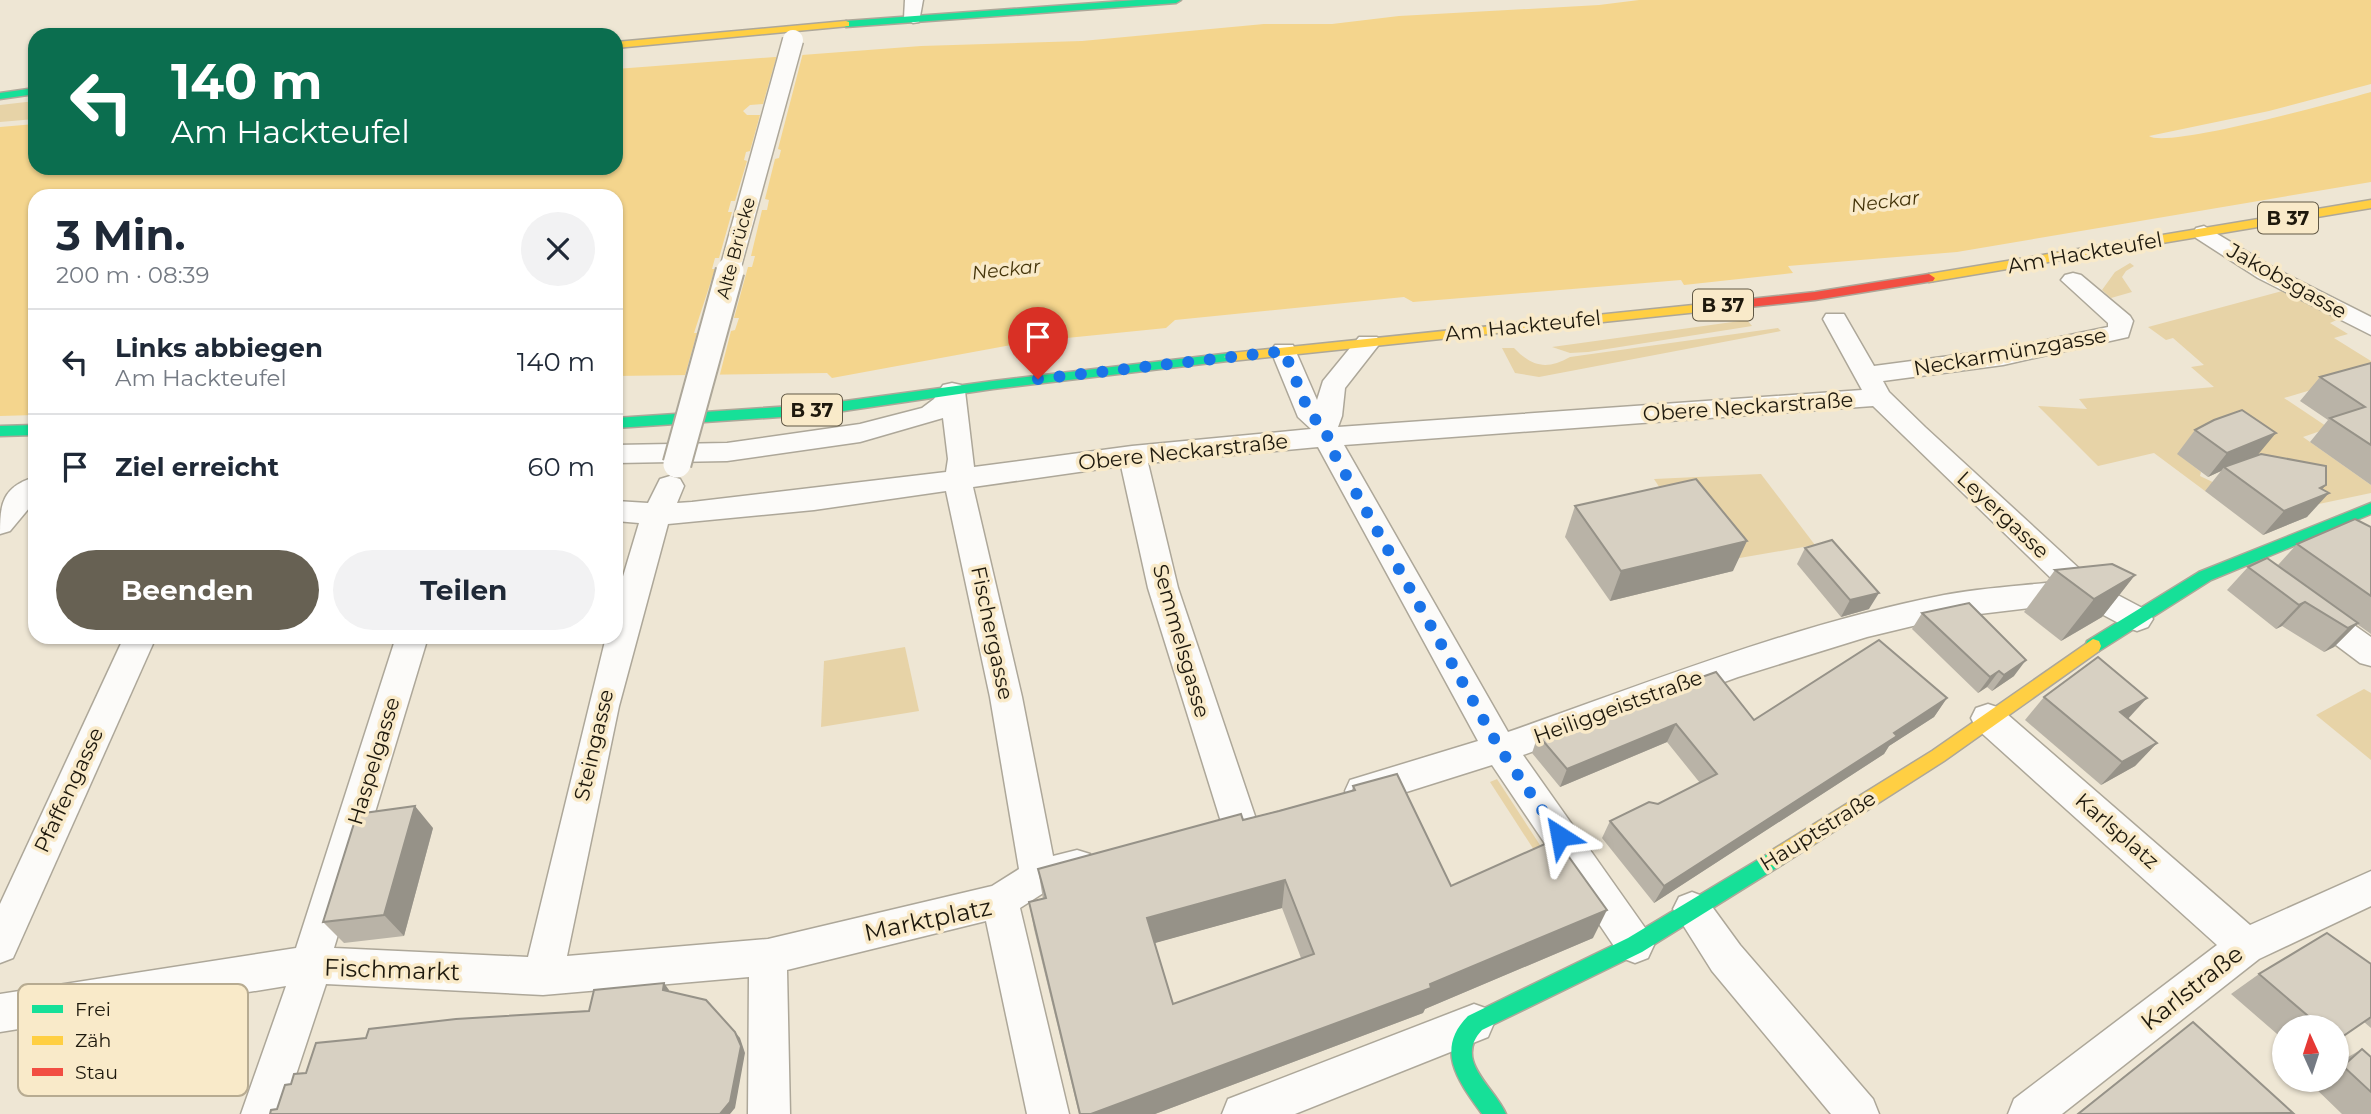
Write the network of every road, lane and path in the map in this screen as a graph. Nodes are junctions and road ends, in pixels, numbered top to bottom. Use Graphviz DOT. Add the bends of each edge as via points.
graph roads {
  1 [pos="1176,0"];
  2 [pos="913,9"];
  3 [pos="793,35"];
  4 [pos="623,44"];
  5 [pos="28,92"];
  6 [pos="0,96"];
  7 [pos="2371,204"];
  8 [pos="2204,233"];
  9 [pos="2073,280"];
  10 [pos="1835,319"];
  11 [pos="2371,327"];
  12 [pos="1368,342"];
  13 [pos="1284,351"];
  14 [pos="1874,386"];
  15 [pos="952,391"];
  16 [pos="623,423"];
  17 [pos="28,430"];
  18 [pos="1325,430"];
  19 [pos="0,431"];
  20 [pos="623,454"];
  21 [pos="1132,455"];
  22 [pos="973,479"];
  23 [pos="28,491"];
  24 [pos="2371,508"];
  25 [pos="623,514"];
  26 [pos="2333,521"];
  27 [pos="0,524"];
  28 [pos="652,527"];
  29 [pos="2362,542"];
  30 [pos="2241,559"];
  31 [pos="2084,591"];
  32 [pos="2137,619"];
  33 [pos="623,633"];
  34 [pos="137,644"];
  35 [pos="410,644"];
  36 [pos="620,644"];
  37 [pos="2371,654"];
  38 [pos="1987,718"];
  39 [pos="1500,749"];
  40 [pos="1328,800"];
  41 [pos="1240,825"];
  42 [pos="1106,859"];
  43 [pos="1039,876"];
  44 [pos="2371,888"];
  45 [pos="1000,901"];
  46 [pos="1692,909"];
  47 [pos="0,945"];
  48 [pos="1635,945"];
  49 [pos="2246,946"];
  50 [pos="315,954"];
  51 [pos="768,957"];
  52 [pos="543,977"];
  53 [pos="201,984"];
  54 [pos="18,1011"];
  55 [pos="0,1013"];
  56 [pos="1475,1023"];
  57 [pos="262,1114"];
  58 [pos="769,1114"];
  59 [pos="1048,1114"];
  60 [pos="1243,1114"];
  61 [pos="1495,1114"];
  62 [pos="1858,1114"];
  63 [pos="2029,1114"];
  1 -- 2 [label="main road"];
  2 -- 3 [label="main road"];
  3 -- 4 [label="main road"];
  3 -- 28 [label="street, Alte Brücke, bridge" via="674,475"];
  5 -- 6 [label="main road"];
  7 -- 8 [label="main road, Am Hackteufel / B 37"];
  8 -- 11 [label="street, Jakobsgasse" via="2266,273"];
  8 -- 12 [label="main road, Am Hackteufel / B 37" via="1815,296"];
  9 -- 14 [label="street, Neckarmünzgasse" via="2121,321 2119,332"];
  10 -- 14 [label="street, Leyergasse"];
  12 -- 13 [label="main road, Am Hackteufel / B 37"];
  12 -- 18 [label="street" via="1332,387"];
  13 -- 15 [label="main road, Am Hackteufel / B 37"];
  13 -- 18 [label="street" via="1311,417"];
  14 -- 18 [label="street, Obere Neckarstraße"];
  14 -- 31 [label="street, Leyergasse"];
  15 -- 16 [label="main road, Am Hackteufel / B 37" via="823,409"];
  15 -- 20 [label="street" via="930,414 860,433 740,451"];
  15 -- 22 [label="street, Fischergasse" via="962,459"];
  17 -- 19 [label="main road"];
  18 -- 21 [label="street, Obere Neckarstraße"];
  18 -- 39 [label="street"];
  21 -- 22 [label="street, Obere Neckarstraße"];
  21 -- 41 [label="street, Semmelsgasse" via="1171,614"];
  22 -- 28 [label="street, Obere Neckarstraße"];
  22 -- 43 [label="street, Fischergasse"];
  23 -- 27 [label="street"];
  24 -- 26 [label="main road, Hauptstraße"];
  25 -- 28 [label="street, Obere Neckarstraße"];
  26 -- 29 [label="street"];
  26 -- 30 [label="main road, Hauptstraße"];
  28 -- 33 [label="street, Steingasse"];
  30 -- 32 [label="main road, Hauptstraße"];
  30 -- 37 [label="street"];
  31 -- 32 [label="street, Leyergasse"];
  31 -- 39 [label="street, Heiliggeiststraße" via="1946,606 1867,625 1730,667"];
  32 -- 38 [label="main road, Hauptstraße"];
  34 -- 47 [label="street, Pfaffengasse"];
  35 -- 50 [label="street, Haspelgasse"];
  36 -- 52 [label="street, Steingasse"];
  38 -- 46 [label="main road, Hauptstraße" via="1938,755"];
  38 -- 49 [label="street, Karlsplatz"];
  39 -- 40 [label="street, Heiliggeiststraße"];
  39 -- 48 [label="street"];
  42 -- 43 [label="street"];
  43 -- 45 [label="street"];
  44 -- 49 [label="street, Karlstraße"];
  45 -- 51 [label="street, Marktplatz"];
  45 -- 59 [label="street, Marktplatz"];
  46 -- 48 [label="main road, Hauptstraße"];
  46 -- 62 [label="street" via="1726,958"];
  48 -- 56 [label="main road, Hauptstraße"];
  49 -- 63 [label="street, Karlstraße"];
  50 -- 52 [label="street, Fischmarkt"];
  50 -- 53 [label="street"];
  50 -- 57 [label="street, Fischmarkt"];
  51 -- 52 [label="street, Marktplatz"];
  51 -- 58 [label="street"];
  54 -- 55 [label="street"];
  56 -- 60 [label="street, Hauptstraße"];
  56 -- 61 [label="main road" via="1461,1035 1458,1045 1462,1061"];
}
